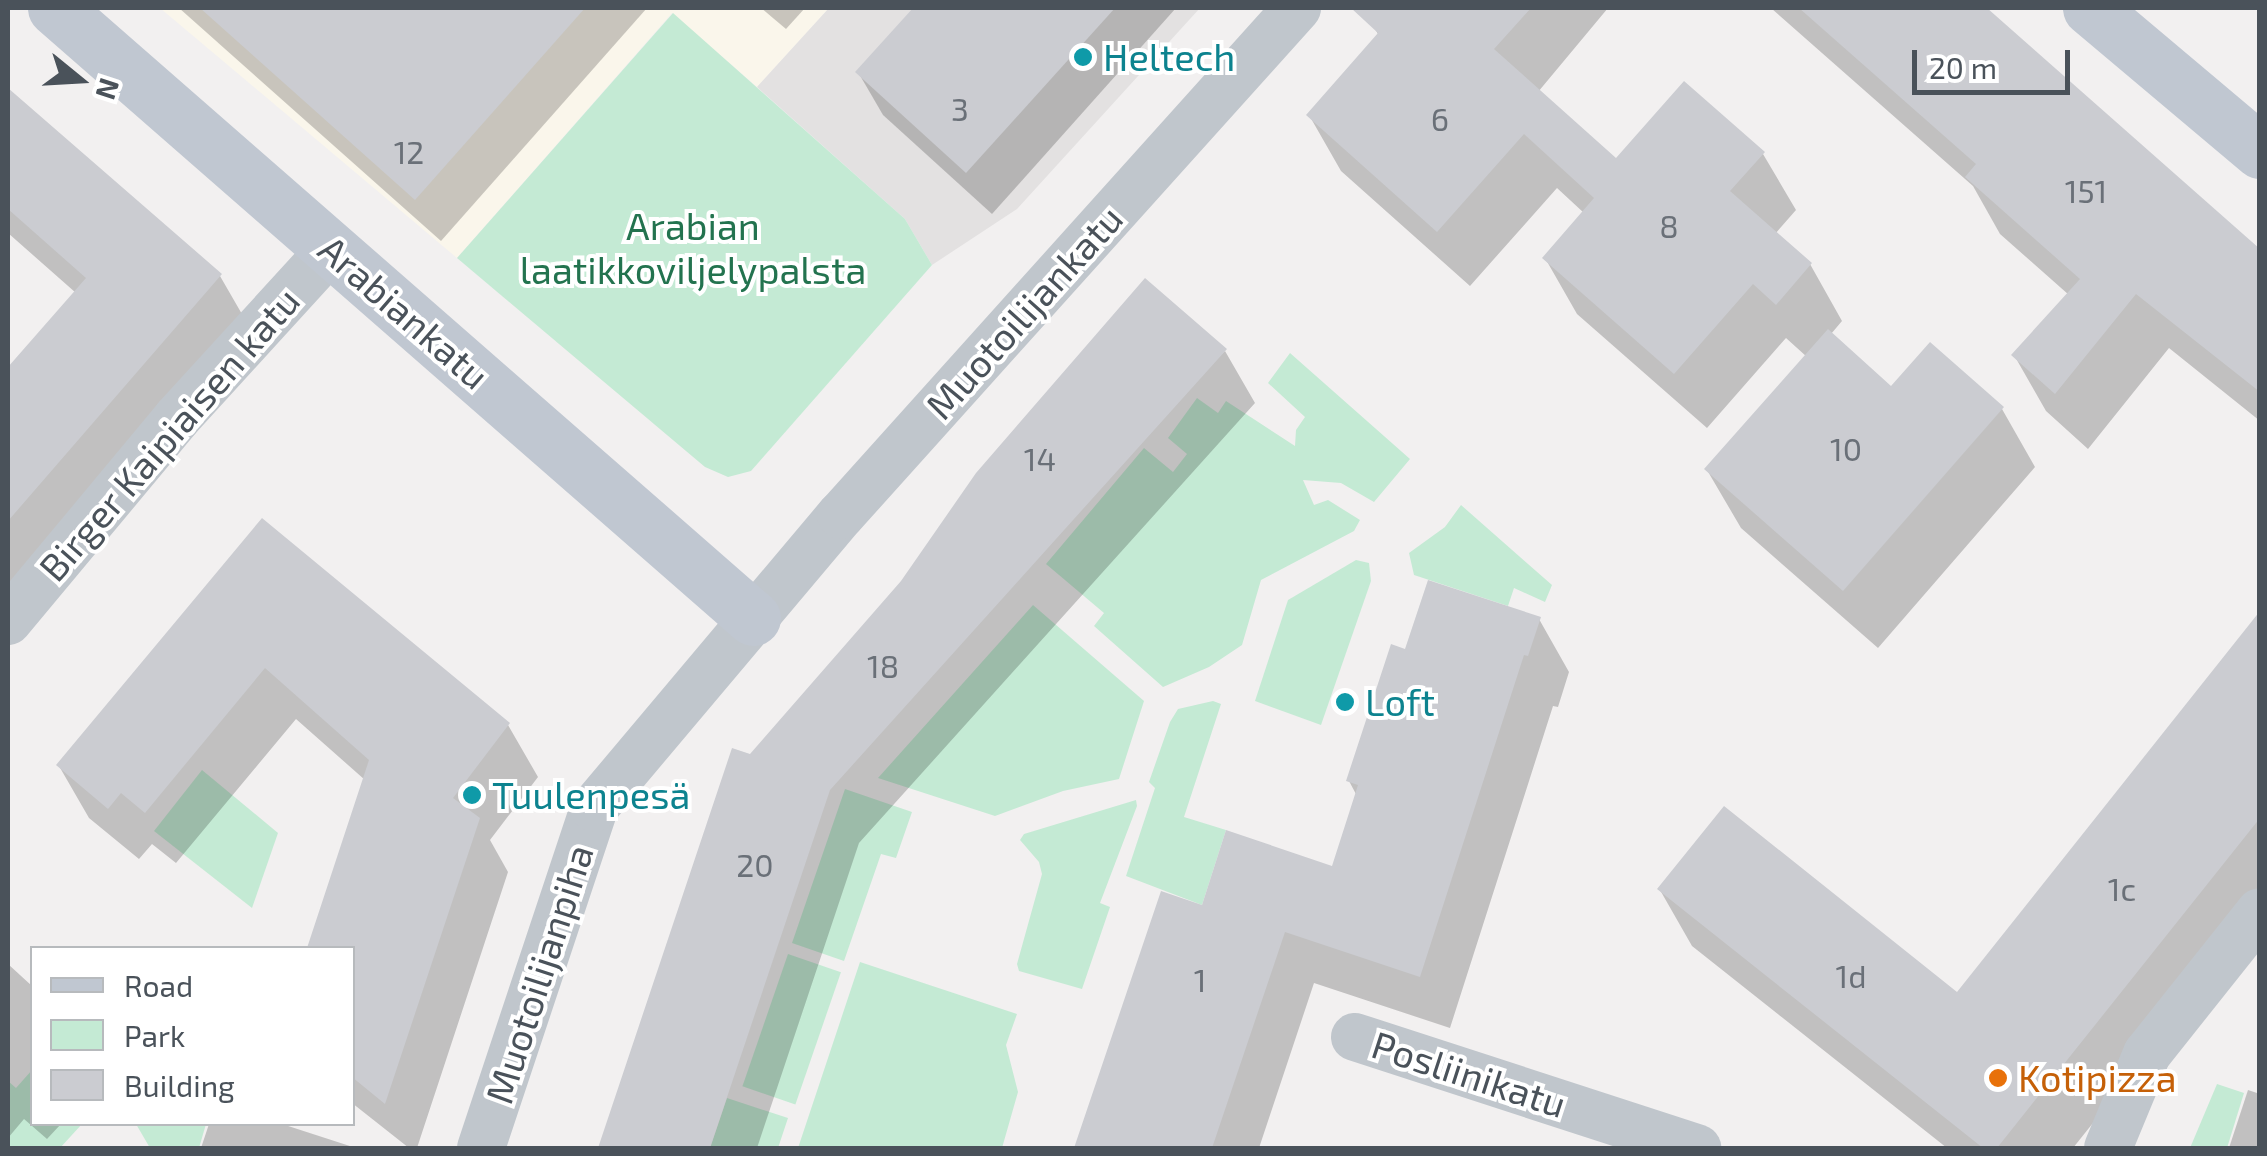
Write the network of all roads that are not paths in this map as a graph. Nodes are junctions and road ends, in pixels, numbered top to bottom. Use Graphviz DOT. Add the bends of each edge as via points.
graph roads {
  1 [pos="56,8"];
  2 [pos="1296,8"];
  3 [pos="2090,8"];
  4 [pos="2260,151"];
  5 [pos="332,248"];
  6 [pos="753,618"];
  7 [pos="8,621"];
  8 [pos="2260,912"];
  9 [pos="1355,1038"];
  10 [pos="481,1148"];
  11 [pos="1697,1148"];
  12 [pos="2108,1148"];
  1 -- 5 [label="street, Arabiankatu"];
  2 -- 6 [label="street, Muotoilijankatu"];
  3 -- 4 [label="street"];
  5 -- 6 [label="street, Arabiankatu"];
  5 -- 7 [label="street, Birger Kaipiaisen katu" via="177,418"];
  6 -- 10 [label="street, Muotoilijanpiha" via="594,808"];
  8 -- 12 [label="street" via="2147,1054"];
  9 -- 11 [label="street, Posliinikatu"];
}
